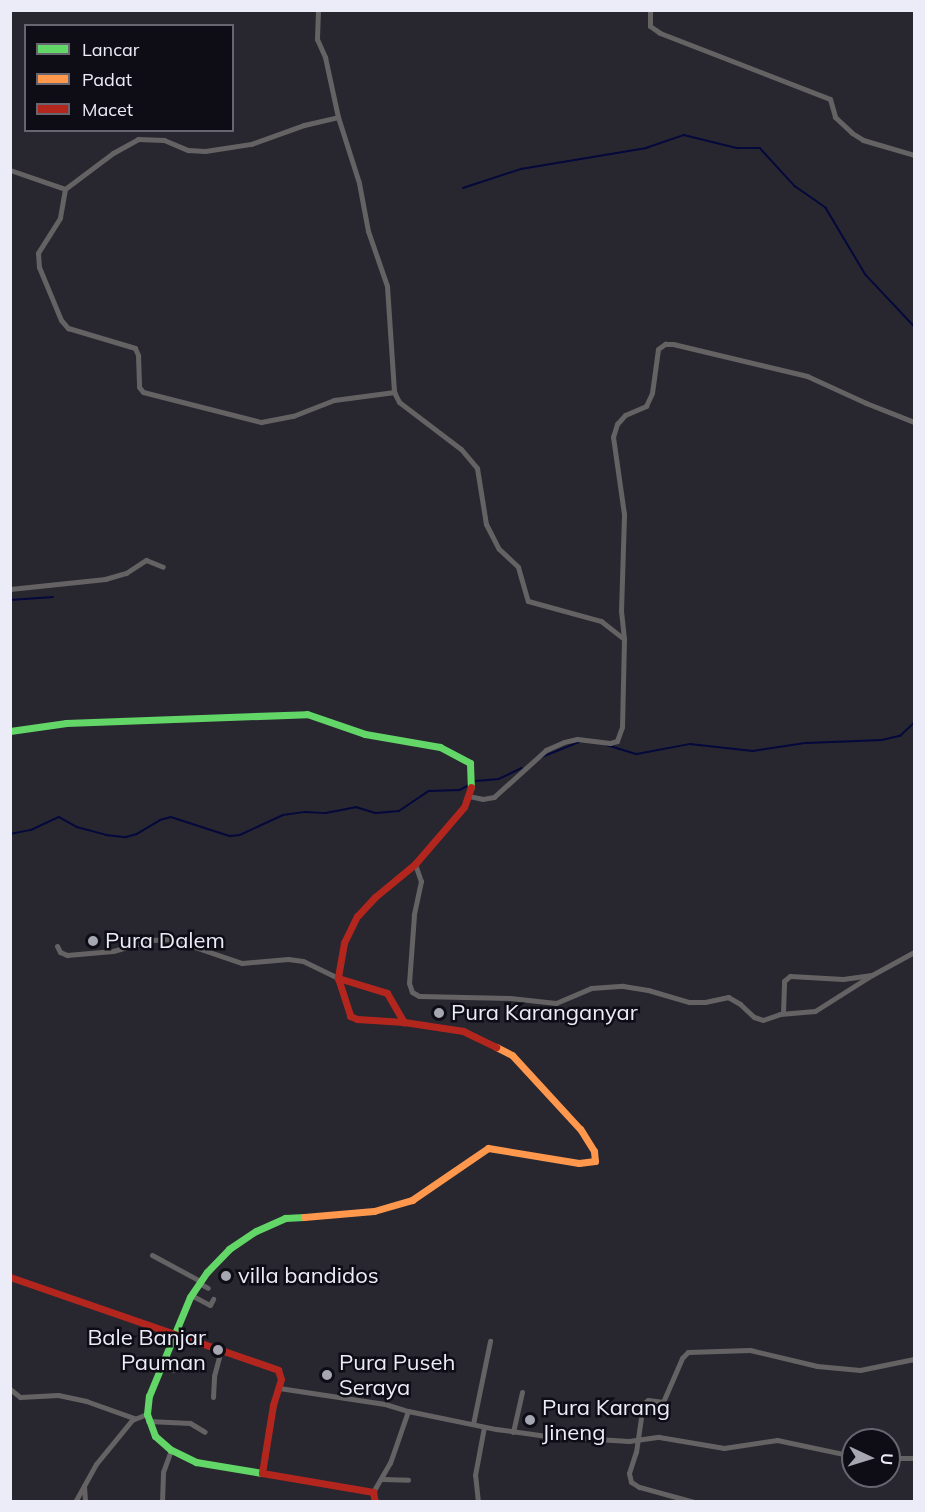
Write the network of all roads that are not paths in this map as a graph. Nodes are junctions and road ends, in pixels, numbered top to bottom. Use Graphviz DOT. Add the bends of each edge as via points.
graph roads {
  1 [pos="318,10"];
  2 [pos="650,10"];
  3 [pos="338,117"];
  4 [pos="915,155"];
  5 [pos="10,170"];
  6 [pos="65,189"];
  7 [pos="394,392"];
  8 [pos="915,422"];
  9 [pos="163,567"];
  10 [pos="10,589"];
  11 [pos="624,639"];
  12 [pos="10,731"];
  13 [pos="469,796"];
  14 [pos="415,864"];
  15 [pos="57,946"];
  16 [pos="915,952"];
  17 [pos="872,975"];
  18 [pos="338,978"];
  19 [pos="783,1013"];
  20 [pos="404,1022"];
  21 [pos="152,1256"];
  22 [pos="10,1277"];
  23 [pos="199,1282"];
  24 [pos="208,1288"];
  25 [pos="191,1295"];
  26 [pos="213,1299"];
  27 [pos="175,1332"];
  28 [pos="490,1341"];
  29 [pos="221,1350"];
  30 [pos="915,1359"];
  31 [pos="162,1366"];
  32 [pos="173,1371"];
  33 [pos="279,1388"];
  34 [pos="10,1389"];
  35 [pos="522,1392"];
  36 [pos="213,1397"];
  37 [pos="408,1411"];
  38 [pos="147,1417"];
  39 [pos="134,1418"];
  40 [pos="473,1424"];
  41 [pos="484,1427"];
  42 [pos="513,1431"];
  43 [pos="205,1432"];
  44 [pos="637,1440"];
  45 [pos="171,1450"];
  46 [pos="841,1453"];
  47 [pos="262,1473"];
  48 [pos="383,1479"];
  49 [pos="408,1480"];
  50 [pos="84,1485"];
  51 [pos="373,1492"];
  52 [pos="75,1502"];
  53 [pos="85,1502"];
  54 [pos="162,1502"];
  55 [pos="375,1502"];
  56 [pos="478,1502"];
  57 [pos="694,1502"];
  1 -- 3 [label="street" via="316,32"];
  2 -- 4 [label="street" via="650,26 660,33 830,99 835,117 852,133"];
  3 -- 6 [label="street" via="251,144 205,151 188,150 164,140 138,139 112,153"];
  3 -- 7 [label="street" via="387,286"];
  5 -- 6 [label="street"];
  6 -- 7 [label="street" via="60,218 38,253 42,274 68,328 135,348 139,387 143,392 261,422 293,416 334,400"];
  7 -- 11 [label="street" via="399,402 455,443 477,468 486,524 500,549 519,567 528,601 601,621"];
  8 -- 11 [label="street" via="807,376 673,344 658,349 652,393 646,406 625,416 613,437 624,514"];
  9 -- 10 [label="street" via="146,561 105,579"];
  11 -- 13 [label="street" via="622,727 616,741 564,742 546,750 494,796"];
  12 -- 13 [label="street" via="66,723 307,714 365,734 456,753 471,767"];
  13 -- 14 [label="street" via="459,814"];
  14 -- 18 [label="street" via="367,904 352,922"];
  14 -- 19 [label="street" via="421,875 409,983 415,995 556,1003 591,988 623,986 689,1002 728,997 760,1020"];
  15 -- 18 [label="street" via="67,955 120,950 152,940 171,939 242,963 303,961"];
  16 -- 17 [label="street"];
  17 -- 19 [label="street" via="815,1011"];
  17 -- 19 [label="street" via="843,979 790,976 784,981"];
  18 -- 20 [label="street" via="387,993"];
  18 -- 20 [label="street" via="350,1016"];
  20 -- 23 [label="street" via="464,1031 512,1055 580,1129 594,1151 595,1161 579,1163 488,1148 412,1200 374,1211 285,1218 256,1231 229,1248 219,1264"];
  21 -- 23 [label="street"];
  22 -- 27 [label="street"];
  23 -- 24 [label="street"];
  23 -- 25 [label="street"];
  25 -- 26 [label="street" via="210,1305"];
  25 -- 27 [label="street"];
  27 -- 29 [label="street"];
  27 -- 31 [label="street"];
  28 -- 40 [label="street"];
  29 -- 33 [label="street" via="278,1370"];
  29 -- 36 [label="street"];
  30 -- 44 [label="street" via="860,1370 817,1366 750,1350 688,1352 663,1402 645,1401"];
  31 -- 32 [label="street"];
  31 -- 38 [label="street" via="149,1396"];
  33 -- 37 [label="street"];
  33 -- 47 [label="street"];
  34 -- 39 [label="street" via="20,1396 58,1395 86,1401"];
  35 -- 42 [label="street"];
  37 -- 40 [label="street"];
  37 -- 48 [label="street"];
  38 -- 39 [label="street"];
  38 -- 43 [label="street" via="190,1423"];
  38 -- 45 [label="street" via="155,1436"];
  39 -- 50 [label="street"];
  40 -- 41 [label="street"];
  41 -- 42 [label="street"];
  41 -- 56 [label="street" via="475,1475"];
  42 -- 44 [label="street"];
  44 -- 46 [label="street" via="659,1437 724,1448 782,1441"];
  44 -- 57 [label="street" via="629,1473 631,1482"];
  45 -- 47 [label="street" via="196,1462"];
  45 -- 54 [label="street" via="163,1472"];
  47 -- 51 [label="street"];
  48 -- 49 [label="street"];
  48 -- 51 [label="street"];
  50 -- 52 [label="street"];
  50 -- 53 [label="street"];
  51 -- 55 [label="street"];
}
